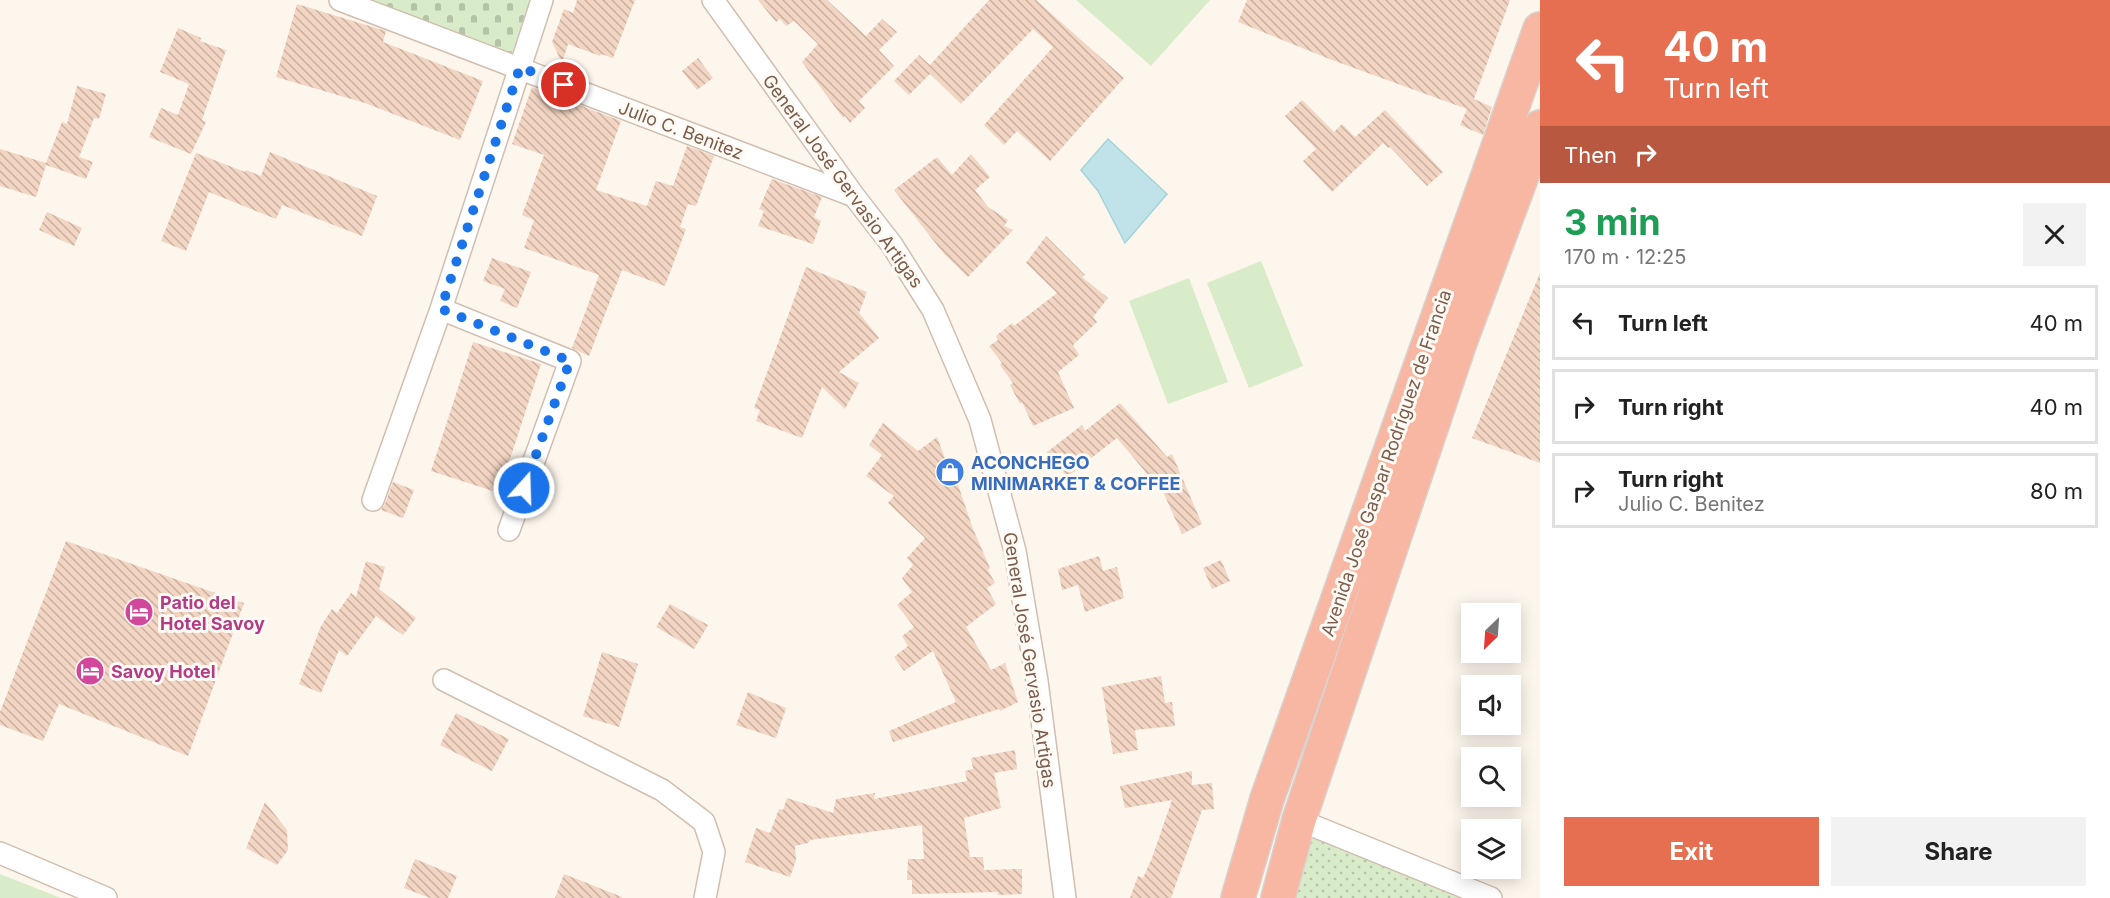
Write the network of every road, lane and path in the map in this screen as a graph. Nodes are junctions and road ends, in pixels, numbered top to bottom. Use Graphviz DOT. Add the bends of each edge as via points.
graph roads {
  1 [pos="340,0"];
  2 [pos="542,0"];
  3 [pos="713,0"];
  4 [pos="1540,29"];
  5 [pos="520,67"];
  6 [pos="1540,127"];
  7 [pos="854,196"];
  8 [pos="441,309"];
  9 [pos="374,500"];
  10 [pos="509,531"];
  11 [pos="444,680"];
  12 [pos="1299,820"];
  13 [pos="0,853"];
  14 [pos="106,898"];
  15 [pos="705,898"];
  16 [pos="1065,898"];
  17 [pos="1238,898"];
  18 [pos="1278,898"];
  19 [pos="1491,898"];
  1 -- 5 [label="street, Julio C. Benitez"];
  2 -- 5 [label="street"];
  3 -- 7 [label="street, General José Gervasio Artigas"];
  4 -- 17 [label="highway, Avenida José Gaspar Rodríguez de Francia" via="1267,799"];
  5 -- 7 [label="street, Julio C. Benitez"];
  5 -- 8 [label="street"];
  6 -- 12 [label="highway, Avenida José Gaspar Rodríguez de Francia" via="1459,345"];
  7 -- 16 [label="street, General José Gervasio Artigas" via="892,245 933,310 980,420 1015,551 1037,681"];
  8 -- 9 [label="street"];
  8 -- 10 [label="street" via="570,361"];
  11 -- 15 [label="street" via="663,790 704,822 714,852"];
  12 -- 18 [label="highway, Avenida José Gaspar Rodríguez de Francia"];
  12 -- 19 [label="street"];
  13 -- 14 [label="street"];
}
